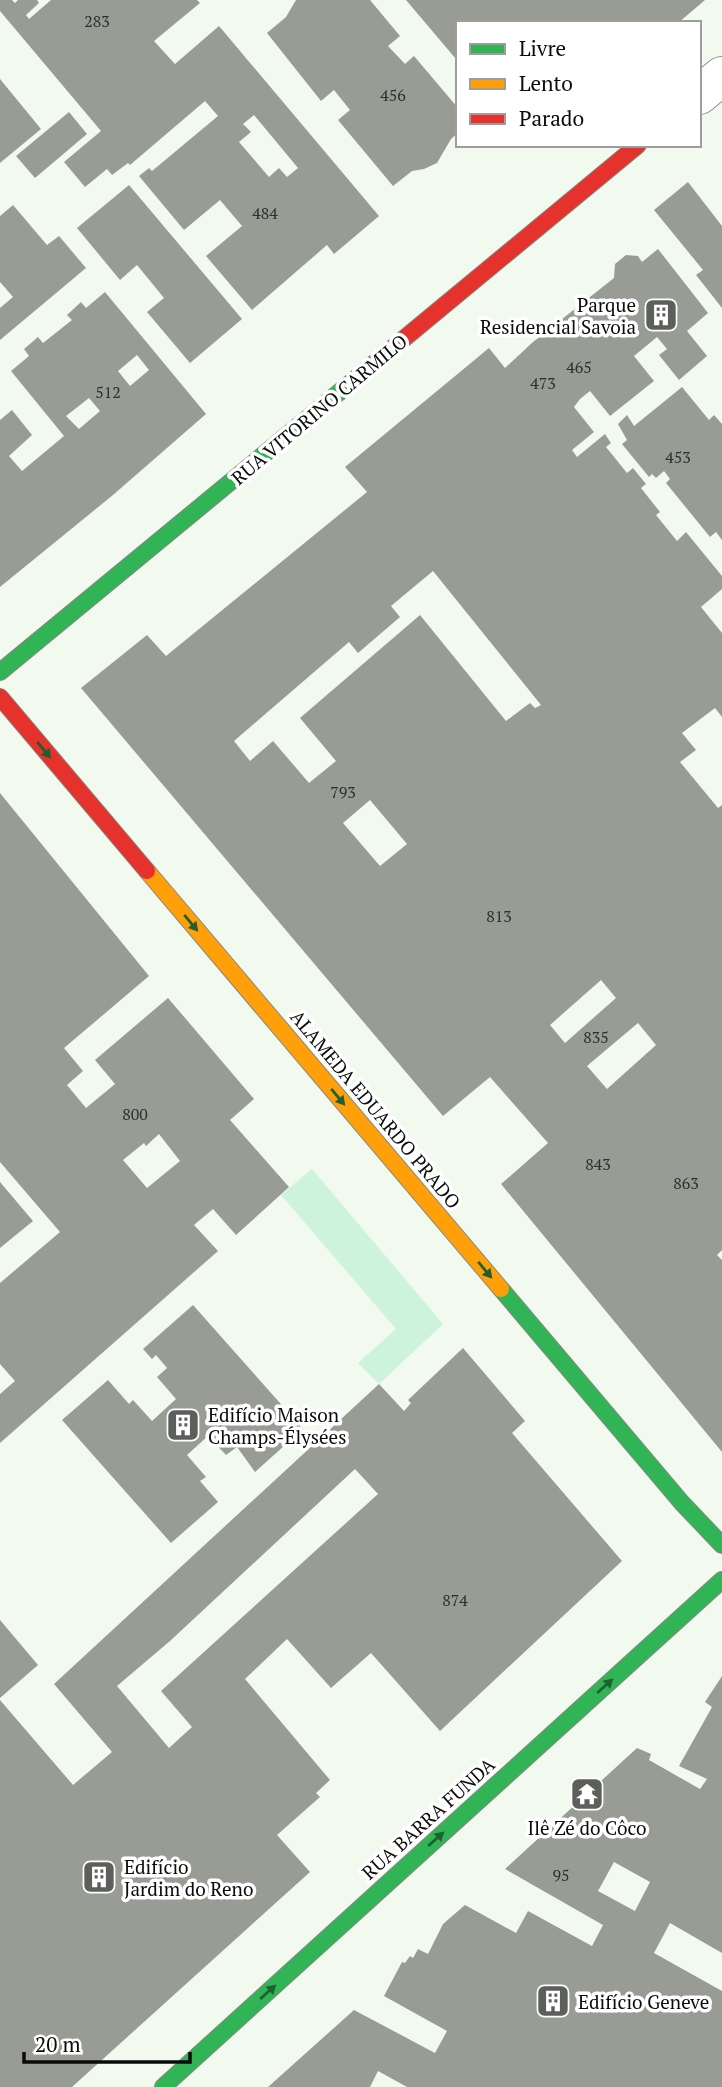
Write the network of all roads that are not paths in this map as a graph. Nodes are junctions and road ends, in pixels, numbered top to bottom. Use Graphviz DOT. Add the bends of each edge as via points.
graph roads {
  1 [pos="722,76"];
  2 [pos="701,93"];
  3 [pos="636,147"];
  4 [pos="0,672"];
  5 [pos="0,697"];
  6 [pos="722,1545"];
  7 [pos="722,1580"];
  8 [pos="163,2087"];
  1 -- 2 [label="street"];
  3 -- 4 [label="street, RUA VITORINO CARMILO"];
  5 -- 6 [label="street, ALAMEDA EDUARDO PRADO, one-way"];
  8 -- 7 [label="street, RUA BARRA FUNDA, one-way"];
}
